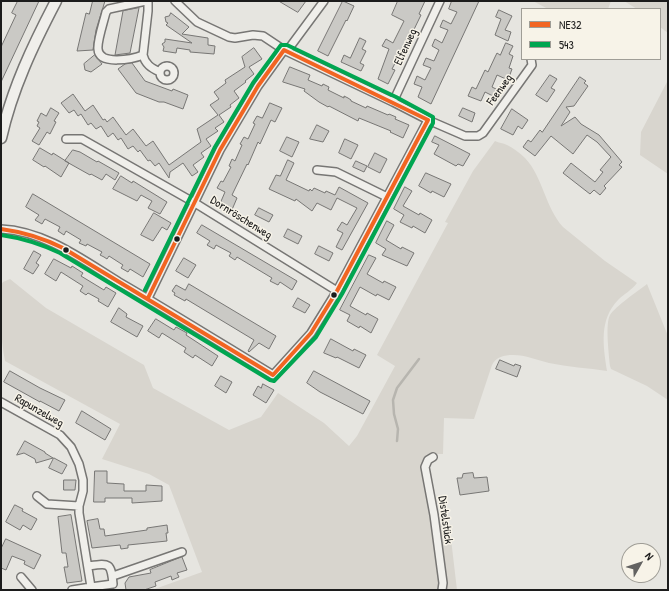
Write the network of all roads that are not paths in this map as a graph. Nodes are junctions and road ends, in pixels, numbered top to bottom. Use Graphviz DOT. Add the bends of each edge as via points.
graph roads {
  1 [pos="56,1"];
  2 [pos="147,1"];
  3 [pos="175,1"];
  4 [pos="324,1"];
  5 [pos="440,1"];
  6 [pos="286,50"];
  7 [pos="143,55"];
  8 [pos="531,60"];
  9 [pos="160,72"];
  10 [pos="393,102"];
  11 [pos="428,120"];
  12 [pos="1,138"];
  13 [pos="66,139"];
  14 [pos="317,170"];
  15 [pos="387,197"];
  16 [pos="195,203"];
  17 [pos="1,229"];
  18 [pos="337,291"];
  19 [pos="148,298"];
  20 [pos="1,402"];
  21 [pos="433,457"];
  22 [pos="37,496"];
  23 [pos="78,506"];
  24 [pos="182,552"];
  25 [pos="88,566"];
  26 [pos="21,577"];
  27 [pos="114,583"];
  28 [pos="91,586"];
  29 [pos="32,590"];
  30 [pos="72,590"];
  31 [pos="442,590"];
  1 -- 12 [label="street" via="11,98"];
  2 -- 7 [label="street"];
  2 -- 7 [label="street" via="109,9 106,12 98,47 103,57 107,58 123,60"];
  3 -- 6 [label="street" via="198,22 229,37 264,36"];
  4 -- 6 [label="street"];
  5 -- 10 [label="street, Elfenweg"];
  6 -- 10 [label="street"];
  6 -- 16 [label="street" via="258,86 224,144"];
  7 -- 9 [label="street" via="148,65"];
  8 -- 11 [label="street, Feenweg" via="532,65 483,133 478,136 465,136"];
  10 -- 11 [label="street"];
  11 -- 15 [label="street"];
  13 -- 16 [label="street, Dornröschenweg" via="82,139"];
  14 -- 15 [label="street" via="336,172"];
  15 -- 18 [label="street"];
  16 -- 18 [label="street, Dornröschenweg"];
  16 -- 19 [label="street"];
  17 -- 19 [label="street" via="29,234 53,244"];
  18 -- 19 [label="street" via="311,333 273,375"];
  20 -- 23 [label="street, Rapunzelweg" via="60,435 71,446 83,480"];
  21 -- 31 [label="street, Distelstück" via="428,460 425,467 434,515"];
  22 -- 23 [label="street" via="48,504"];
  23 -- 25 [label="street, Rapunzelweg"];
  24 -- 27 [label="street"];
  25 -- 27 [label="street" via="109,566"];
  25 -- 28 [label="street, Rapunzelweg"];
  26 -- 29 [label="street"];
  27 -- 28 [label="street"];
  28 -- 30 [label="street"];
}
